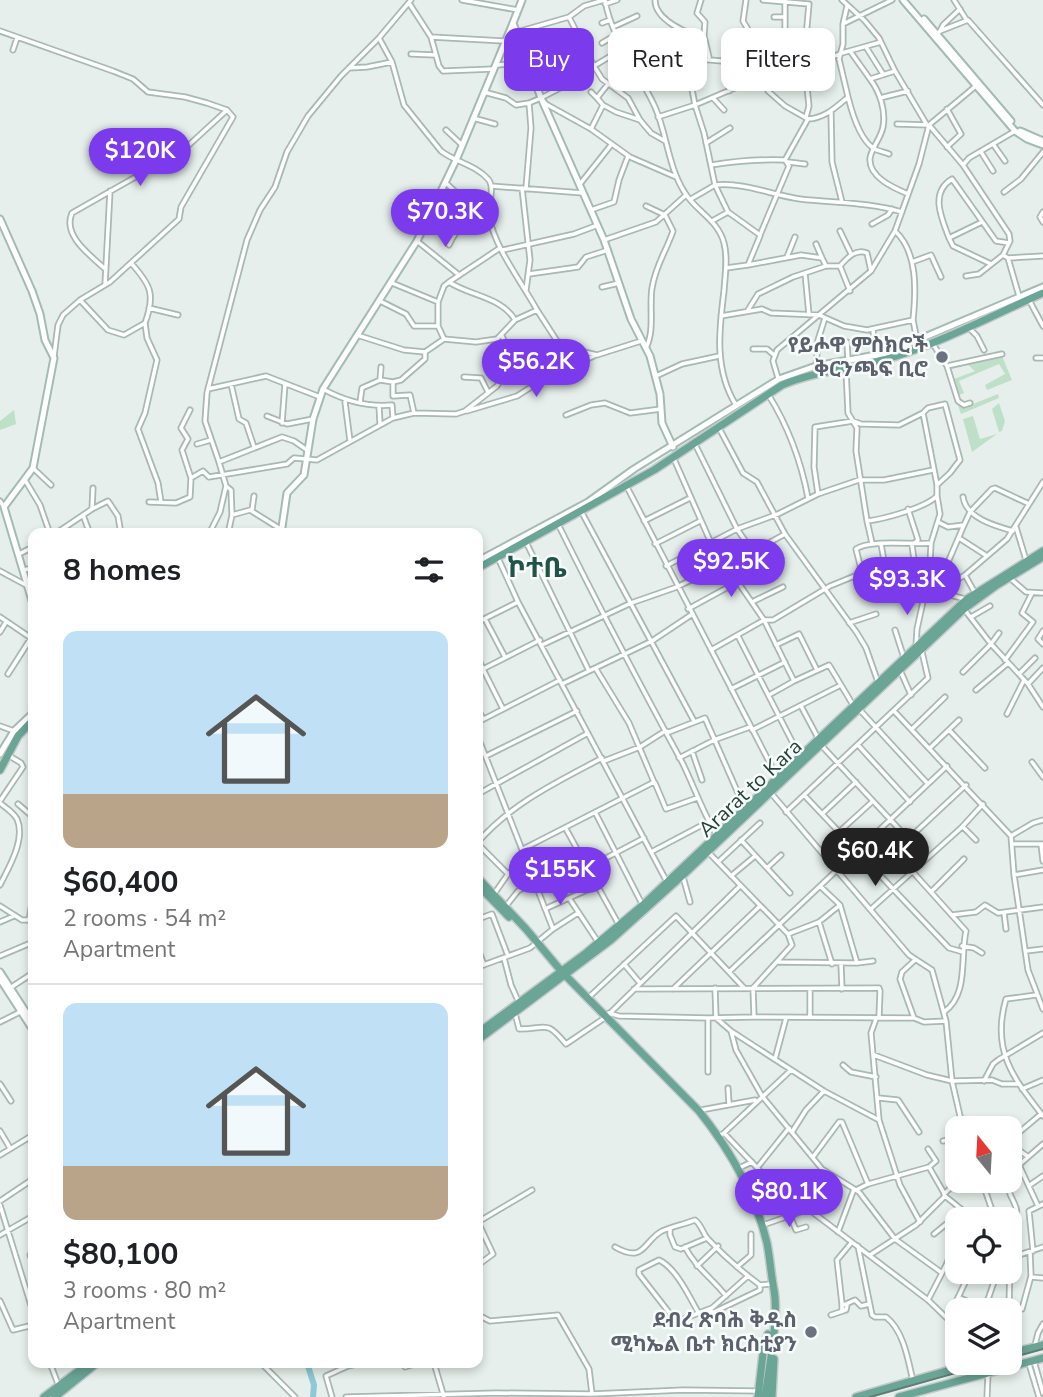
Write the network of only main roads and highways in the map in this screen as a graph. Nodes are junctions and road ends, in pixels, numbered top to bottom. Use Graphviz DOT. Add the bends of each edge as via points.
graph roads {
  1 [pos="1043,293"];
  2 [pos="1041,555"];
  3 [pos="483,566"];
  4 [pos="934,633"];
  5 [pos="918,648"];
  6 [pos="856,707"];
  7 [pos="28,725"];
  8 [pos="820,742"];
  9 [pos="4,755"];
  10 [pos="0,771"];
  11 [pos="769,790"];
  12 [pos="483,883"];
  13 [pos="483,889"];
  14 [pos="504,908"];
  15 [pos="564,973"];
  16 [pos="483,1032"];
  17 [pos="483,1032"];
  18 [pos="770,1337"];
  19 [pos="1043,1358"];
  20 [pos="83,1368"];
  21 [pos="91,1368"];
  22 [pos="945,1372"];
  23 [pos="916,1380"];
  24 [pos="922,1390"];
  25 [pos="761,1395"];
  26 [pos="44,1397"];
  27 [pos="57,1397"];
  28 [pos="772,1397"];
  29 [pos="856,1397"];
  30 [pos="899,1397"];
  1 -- 3 [label="main road" via="889,359 847,364 782,385 695,444 673,451 626,485"];
  2 -- 4 [label="main road, Ararat to Kara"];
  2 -- 4 [label="main road, Ararat to Kara" via="975,593"];
  4 -- 5 [label="main road, Ararat to Kara"];
  5 -- 6 [label="main road, Ararat to Kara"];
  5 -- 6 [label="main road, Ararat to Kara" via="900,670"];
  6 -- 8 [label="main road, Ararat to Kara"];
  7 -- 9 [label="main road"];
  8 -- 11 [label="main road, Ararat to Kara"];
  8 -- 11 [label="main road, Ararat to Kara"];
  9 -- 10 [label="main road"];
  11 -- 15 [label="main road, Ararat to Kara"];
  11 -- 15 [label="main road, Ararat to Kara" via="611,940"];
  12 -- 14 [label="main road"];
  13 -- 14 [label="main road"];
  14 -- 15 [label="main road"];
  15 -- 16 [label="main road, Ararat to Kara"];
  15 -- 17 [label="main road, Ararat to Kara"];
  15 -- 18 [label="main road" via="722,1134 767,1243 774,1289"];
  18 -- 25 [label="main road" via="764,1345"];
  18 -- 28 [label="main road" via="775,1345"];
  19 -- 24 [label="main road"];
  20 -- 26 [label="main road"];
  21 -- 27 [label="main road"];
  22 -- 23 [label="main road"];
  23 -- 24 [label="main road"];
  23 -- 29 [label="main road"];
  24 -- 30 [label="main road"];
}
